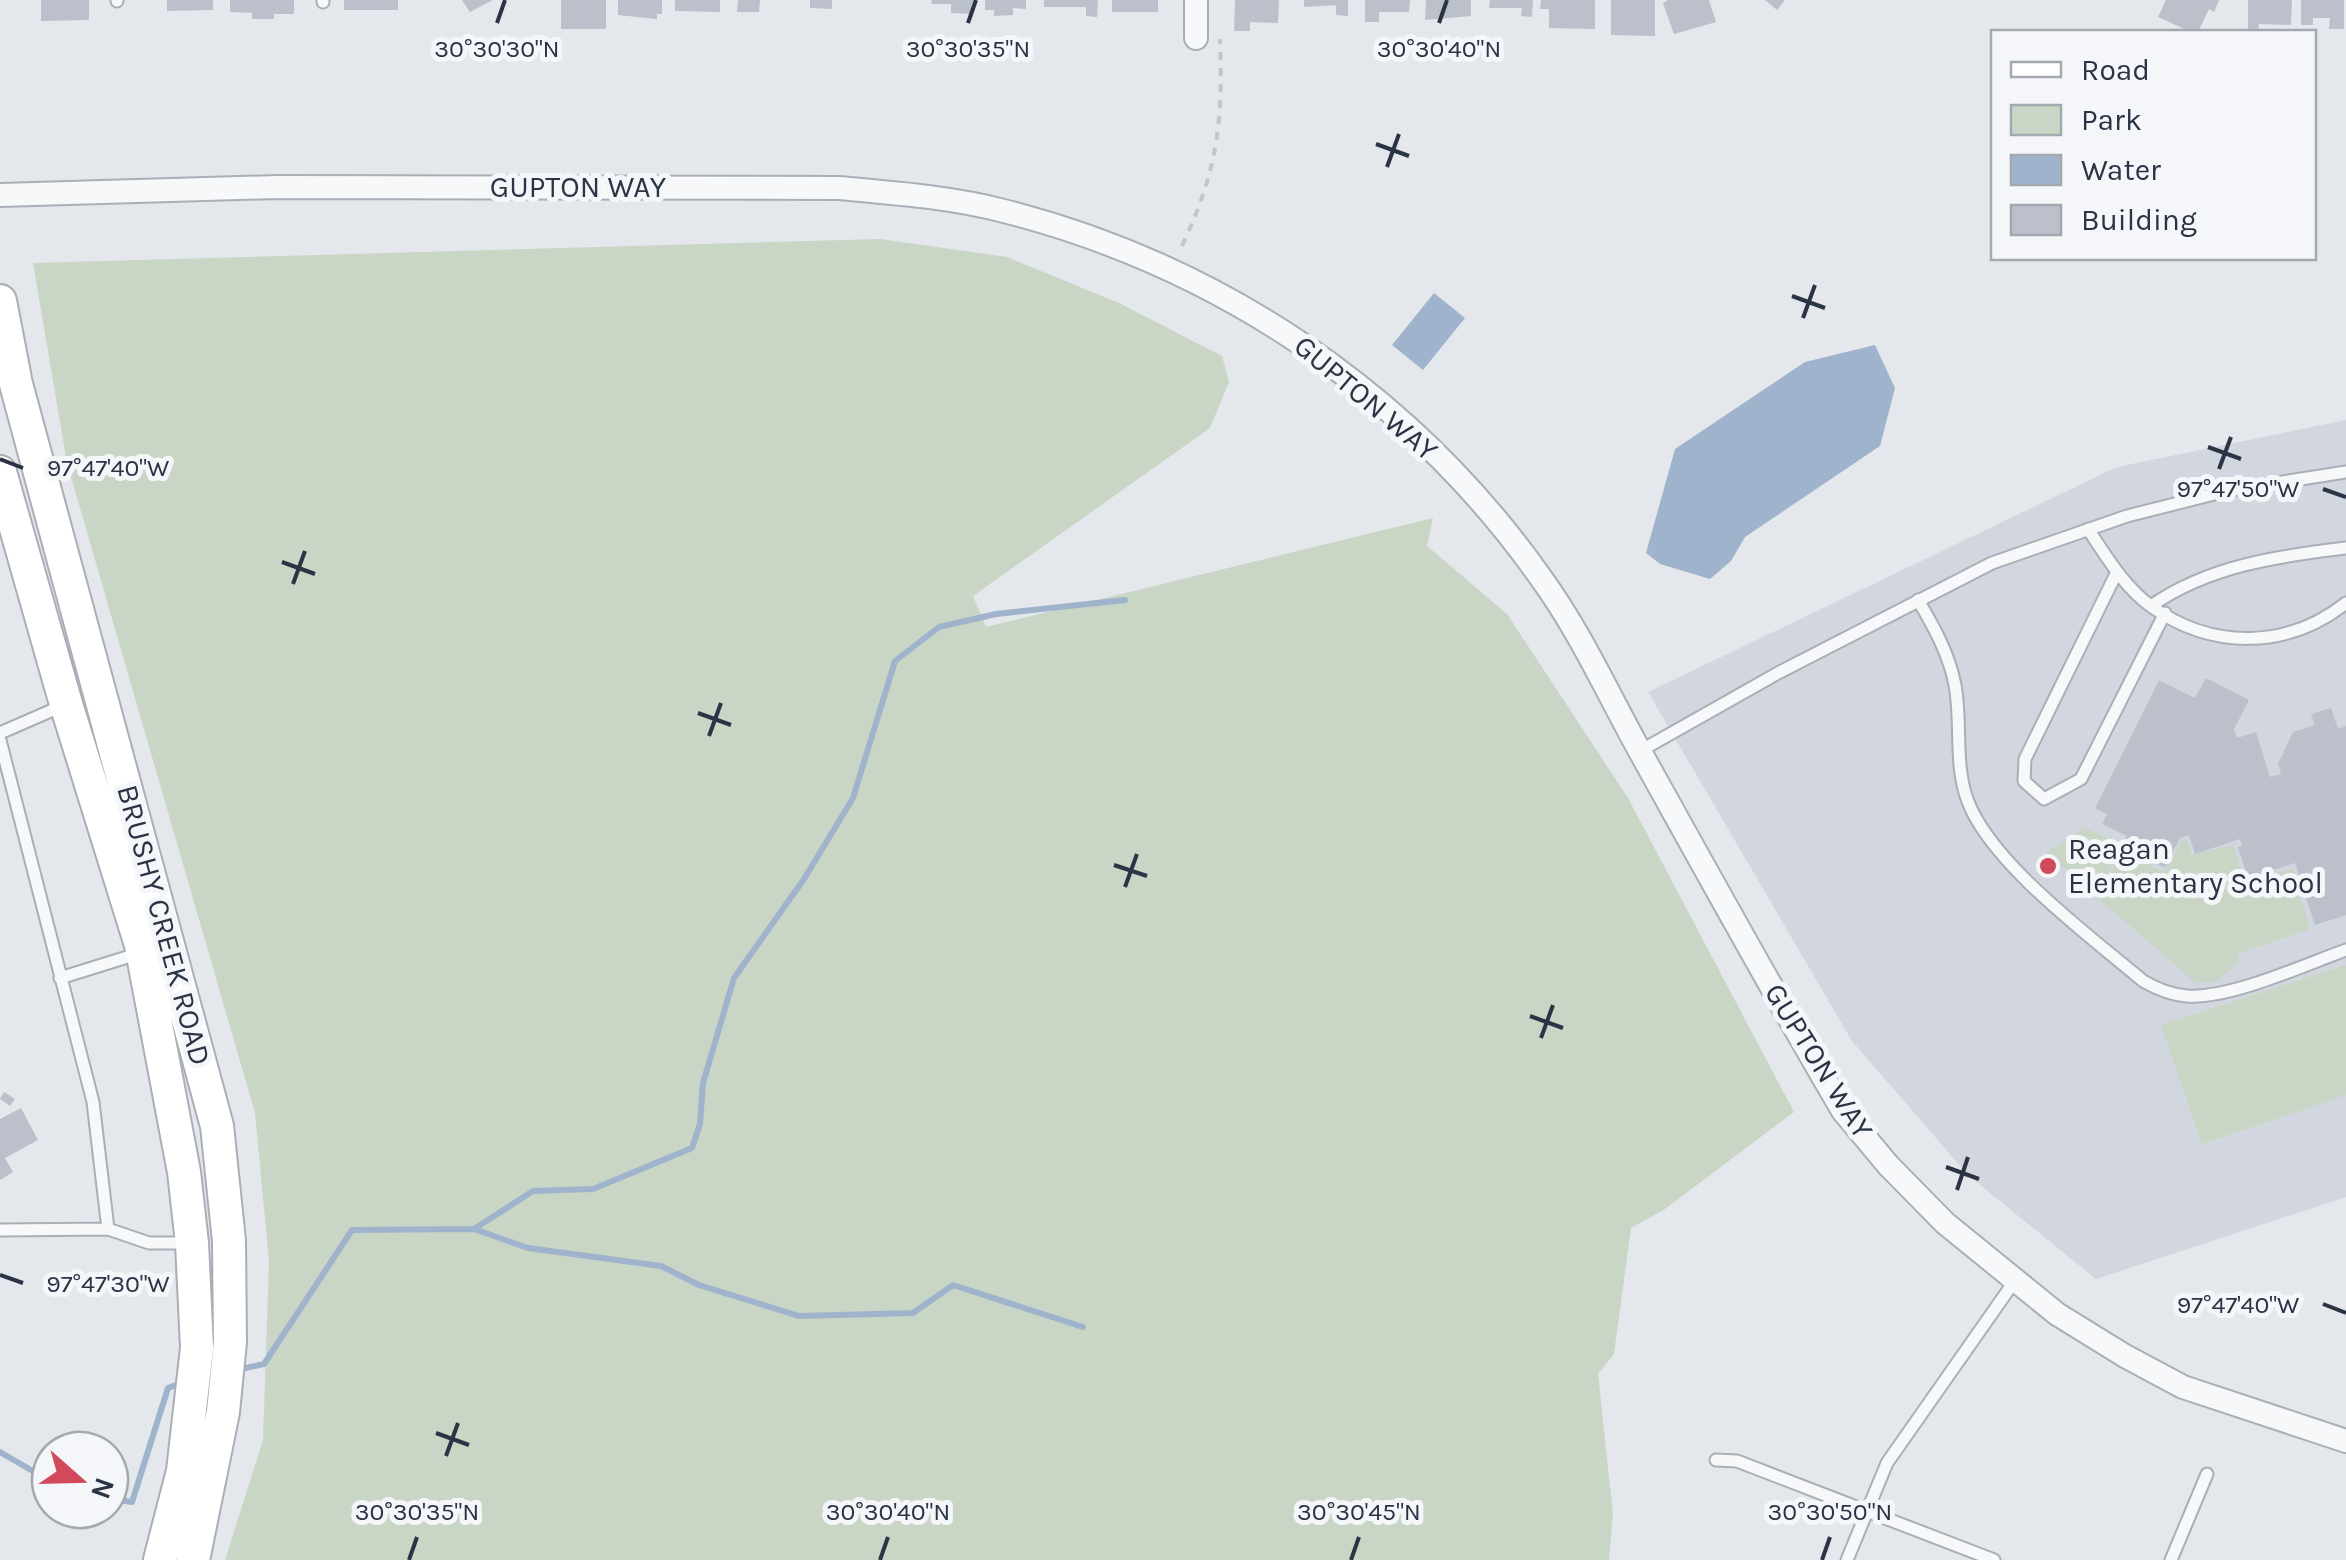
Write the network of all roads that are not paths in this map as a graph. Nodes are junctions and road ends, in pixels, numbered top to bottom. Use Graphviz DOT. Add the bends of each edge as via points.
graph roads {
  1 [pos="1196,0"];
  2 [pos="1196,38"];
  3 [pos="0,195"];
  4 [pos="0,301"];
  5 [pos="0,472"];
  6 [pos="2346,472"];
  7 [pos="2088,529"];
  8 [pos="2346,548"];
  9 [pos="2117,572"];
  10 [pos="1918,600"];
  11 [pos="2346,603"];
  12 [pos="2151,606"];
  13 [pos="2165,614"];
  14 [pos="66,704"];
  15 [pos="0,737"];
  16 [pos="1640,751"];
  17 [pos="156,948"];
  18 [pos="2346,950"];
  19 [pos="60,978"];
  20 [pos="108,1228"];
  21 [pos="0,1230"];
  22 [pos="192,1243"];
  23 [pos="2016,1278"];
  24 [pos="2346,1441"];
  25 [pos="1716,1460"];
  26 [pos="2206,1474"];
  27 [pos="1866,1510"];
  28 [pos="160,1560"];
  29 [pos="193,1560"];
  30 [pos="1847,1560"];
  31 [pos="1994,1560"];
  32 [pos="2171,1560"];
  1 -- 2 [label="street"];
  3 -- 16 [label="street, GUPTON WAY" via="277,187 839,188 1002,210 1072,231 1216,291 1286,332 1396,415 1497,520 1543,580"];
  4 -- 17 [label="main road, BRUSHY CREEK ROAD"];
  5 -- 14 [label="main road, BRUSHY CREEK ROAD"];
  6 -- 7 [label="lane" via="2230,490"];
  7 -- 9 [label="lane"];
  7 -- 10 [label="lane" via="1992,563"];
  8 -- 12 [label="lane" via="2282,555 2203,578"];
  9 -- 12 [label="lane"];
  9 -- 13 [label="lane" via="2025,759 2024,781 2044,799 2081,780"];
  10 -- 16 [label="lane"];
  10 -- 18 [label="lane" via="1948,658 1958,758 1982,830 2143,981 2163,992 2210,996"];
  11 -- 13 [label="lane" via="2304,630 2276,636 2223,639"];
  12 -- 13 [label="lane"];
  14 -- 15 [label="lane"];
  14 -- 17 [label="main road, BRUSHY CREEK ROAD"];
  15 -- 19 [label="lane"];
  16 -- 23 [label="street, GUPTON WAY" via="1843,1110 1945,1223"];
  17 -- 19 [label="lane"];
  17 -- 22 [label="main road, BRUSHY CREEK ROAD"];
  17 -- 29 [label="main road, BRUSHY CREEK ROAD" via="217,1126 229,1241 223,1412"];
  19 -- 20 [label="lane" via="94,1102"];
  20 -- 21 [label="lane"];
  20 -- 22 [label="lane" via="149,1242"];
  22 -- 28 [label="main road, BRUSHY CREEK ROAD" via="192,1416"];
  23 -- 24 [label="street, GUPTON WAY" via="2057,1314 2183,1387"];
  23 -- 27 [label="lane" via="1888,1463"];
  25 -- 27 [label="lane" via="1738,1461"];
  26 -- 32 [label="lane"];
  27 -- 30 [label="lane"];
  27 -- 31 [label="lane"];
}
